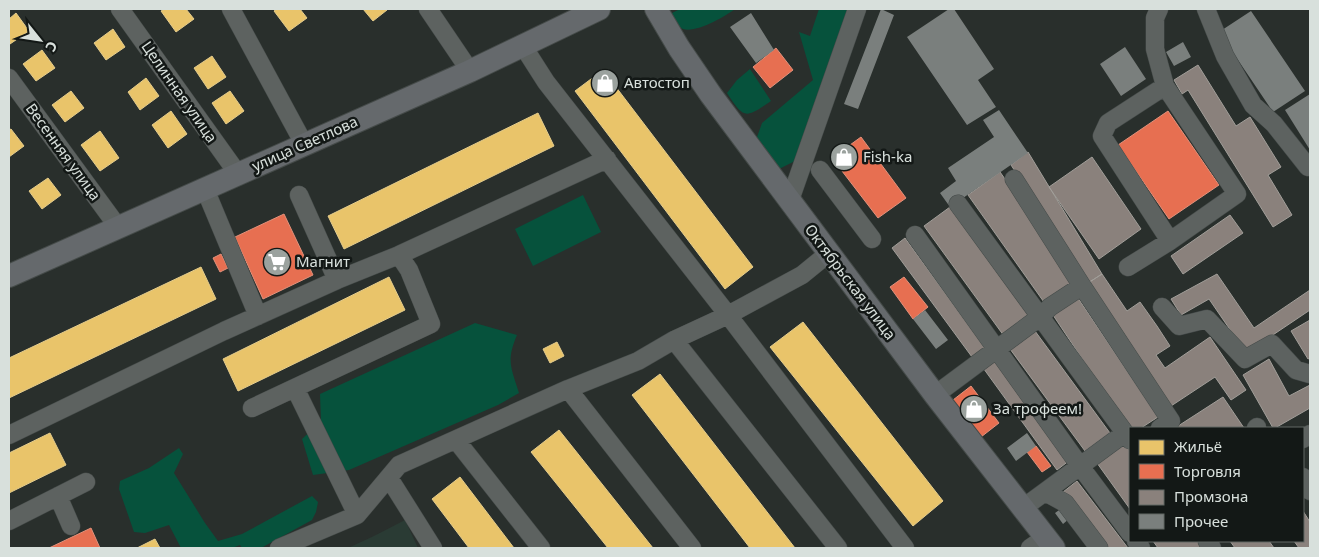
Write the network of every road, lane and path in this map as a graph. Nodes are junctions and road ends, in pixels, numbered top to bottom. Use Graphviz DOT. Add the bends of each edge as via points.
graph roads {
  1 [pos="120,9"];
  2 [pos="231,9"];
  3 [pos="428,9"];
  4 [pos="596,9"];
  5 [pos="656,9"];
  6 [pos="856,9"];
  7 [pos="1159,9"];
  8 [pos="1206,9"];
  9 [pos="523,46"];
  10 [pos="470,71"];
  11 [pos="9,78"];
  12 [pos="1165,86"];
  13 [pos="304,144"];
  14 [pos="606,159"];
  15 [pos="1308,166"];
  16 [pos="820,170"];
  17 [pos="238,174"];
  18 [pos="1014,179"];
  19 [pos="205,189"];
  20 [pos="299,195"];
  21 [pos="790,200"];
  22 [pos="958,204"];
  23 [pos="118,227"];
  24 [pos="915,235"];
  25 [pos="872,239"];
  26 [pos="1170,241"];
  27 [pos="829,253"];
  28 [pos="398,255"];
  29 [pos="1128,267"];
  30 [pos="9,276"];
  31 [pos="337,280"];
  32 [pos="1082,286"];
  33 [pos="1162,307"];
  34 [pos="728,315"];
  35 [pos="258,316"];
  36 [pos="1040,317"];
  37 [pos="674,340"];
  38 [pos="998,349"];
  39 [pos="1310,374"];
  40 [pos="296,388"];
  41 [pos="568,390"];
  42 [pos="935,395"];
  43 [pos="252,408"];
  44 [pos="1162,427"];
  45 [pos="9,435"];
  46 [pos="1127,436"];
  47 [pos="456,440"];
  48 [pos="1080,466"];
  49 [pos="388,478"];
  50 [pos="1304,479"];
  51 [pos="86,482"];
  52 [pos="1310,491"];
  53 [pos="1045,492"];
  54 [pos="58,496"];
  55 [pos="1024,508"];
  56 [pos="357,515"];
  57 [pos="9,520"];
  58 [pos="71,526"];
  59 [pos="1129,533"];
  60 [pos="1043,545"];
  61 [pos="278,548"];
  62 [pos="433,548"];
  63 [pos="541,548"];
  64 [pos="692,548"];
  65 [pos="838,548"];
  66 [pos="905,548"];
  67 [pos="1099,548"];
  1 -- 17 [label="street, Целинная улица"];
  2 -- 13 [label="street"];
  3 -- 10 [label="street"];
  4 -- 9 [label="main road, улица Светлова"];
  5 -- 21 [label="main road, Октябрьская улица" via="711,95"];
  6 -- 21 [label="street"];
  7 -- 12 [label="street" via="1154,18 1155,49"];
  8 -- 15 [label="street" via="1225,56 1252,105 1274,124"];
  9 -- 10 [label="main road, улица Светлова"];
  9 -- 14 [label="street" via="546,82"];
  10 -- 13 [label="main road, улица Светлова"];
  11 -- 23 [label="street, Весенняя улица"];
  12 -- 26 [label="street" via="1108,123 1102,136"];
  12 -- 26 [label="street" via="1236,194"];
  13 -- 17 [label="main road, улица Светлова"];
  14 -- 28 [label="street"];
  14 -- 34 [label="street"];
  16 -- 25 [label="street"];
  17 -- 19 [label="main road, улица Светлова"];
  18 -- 32 [label="street"];
  19 -- 23 [label="main road, улица Светлова"];
  19 -- 35 [label="street"];
  20 -- 31 [label="street"];
  21 -- 27 [label="main road, Октябрьская улица"];
  22 -- 36 [label="street"];
  23 -- 30 [label="main road, улица Светлова"];
  24 -- 38 [label="street"];
  26 -- 29 [label="street"];
  27 -- 34 [label="street" via="802,274"];
  27 -- 42 [label="main road, Октябрьская улица"];
  28 -- 31 [label="street"];
  28 -- 40 [label="street" via="409,270 431,324"];
  31 -- 35 [label="street"];
  32 -- 36 [label="street"];
  32 -- 44 [label="street" via="1171,421"];
  33 -- 39 [label="street" via="1179,326 1207,319 1245,360 1272,344 1296,370"];
  34 -- 37 [label="street"];
  34 -- 66 [label="street"];
  35 -- 45 [label="street"];
  36 -- 38 [label="street"];
  36 -- 46 [label="street"];
  37 -- 41 [label="street" via="638,362"];
  37 -- 65 [label="street"];
  38 -- 42 [label="street"];
  38 -- 48 [label="street"];
  40 -- 43 [label="street"];
  40 -- 56 [label="street"];
  41 -- 47 [label="street"];
  41 -- 64 [label="street"];
  42 -- 55 [label="main road, Октябрьская улица"];
  46 -- 48 [label="street"];
  47 -- 49 [label="street" via="399,465"];
  47 -- 63 [label="street"];
  48 -- 53 [label="street"];
  48 -- 59 [label="street"];
  49 -- 56 [label="street"];
  49 -- 62 [label="street"];
  50 -- 52 [label="street"];
  51 -- 54 [label="street"];
  53 -- 55 [label="street"];
  53 -- 67 [label="street" via="1065,503"];
  54 -- 57 [label="street"];
  54 -- 58 [label="street"];
  55 -- 60 [label="main road, Октябрьская улица"];
  56 -- 61 [label="street"];
}
